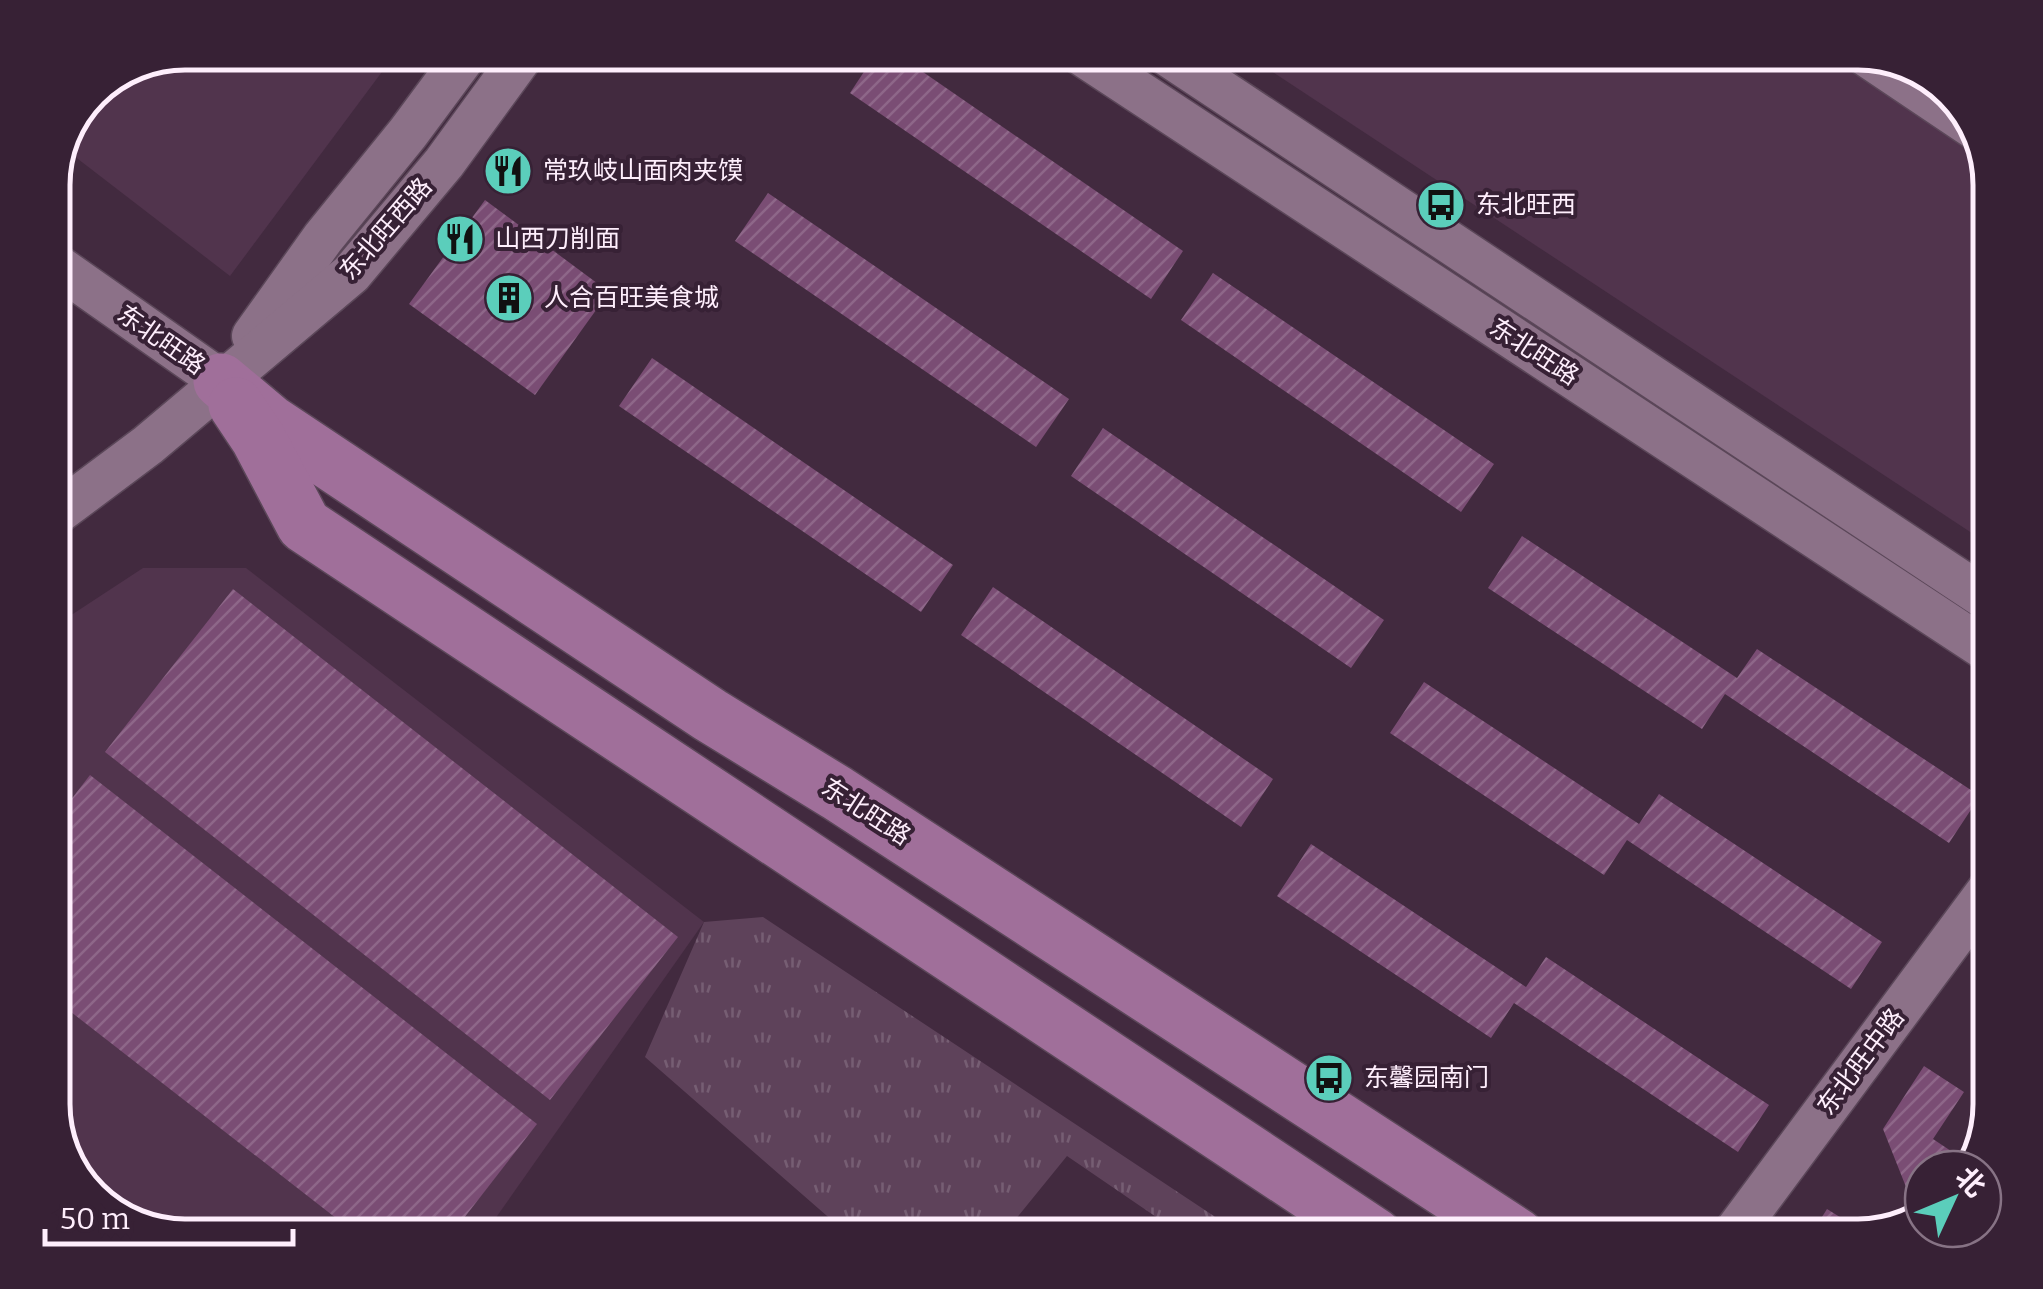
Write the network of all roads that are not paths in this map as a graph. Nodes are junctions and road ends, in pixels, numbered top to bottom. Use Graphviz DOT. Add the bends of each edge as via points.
graph roads {
  1 [pos="455,70"];
  2 [pos="512,70"];
  3 [pos="1105,70"];
  4 [pos="1190,70"];
  5 [pos="1902,79"];
  6 [pos="1937,102"];
  7 [pos="70,276"];
  8 [pos="221,381"];
  9 [pos="70,503"];
  10 [pos="1973,590"];
  11 [pos="1973,641"];
  12 [pos="1973,911"];
  13 [pos="1349,1219"];
  14 [pos="1490,1219"];
  15 [pos="1745,1219"];
  1 -- 8 [label="street, 东北旺西路"];
  2 -- 8 [label="street, 东北旺西路" via="351,274"];
  3 -- 11 [label="street, 东北旺路"];
  4 -- 10 [label="street, 东北旺路"];
  5 -- 6 [label="street"];
  7 -- 8 [label="street, 东北旺路"];
  8 -- 9 [label="street, 东北旺西路"];
  8 -- 13 [label="main road, 东北旺路" via="304,525"];
  8 -- 14 [label="main road, 东北旺路" via="271,423 710,715"];
  12 -- 15 [label="street, 东北旺中路"];
}
